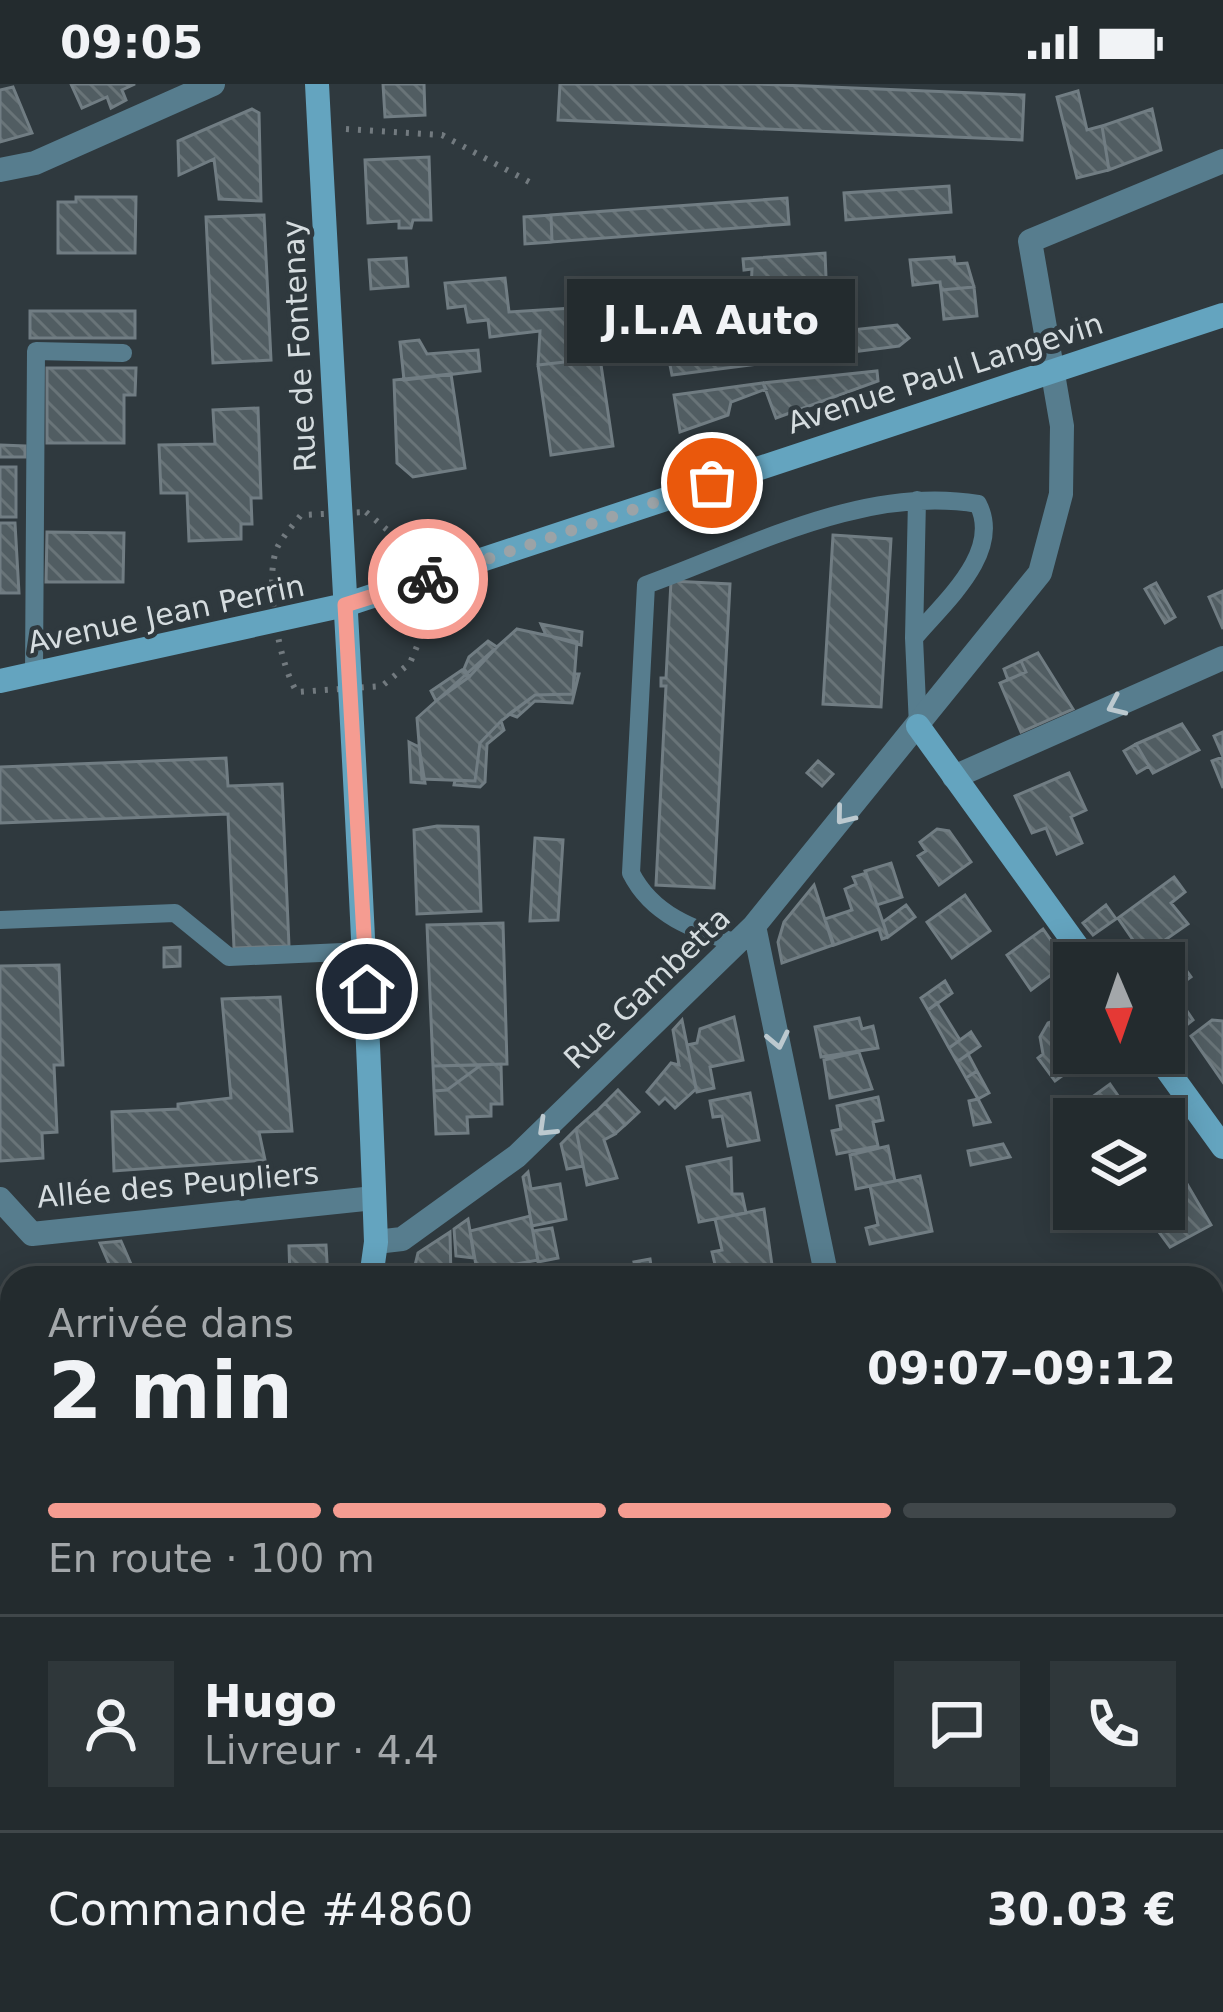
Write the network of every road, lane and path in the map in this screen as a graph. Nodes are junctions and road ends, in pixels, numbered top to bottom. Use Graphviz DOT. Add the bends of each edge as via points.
graph roads {
  1 [pos="214,84"];
  2 [pos="317,84"];
  3 [pos="319,128"];
  4 [pos="1223,160"];
  5 [pos="0,170"];
  6 [pos="533,184"];
  7 [pos="1223,315"];
  8 [pos="123,353"];
  9 [pos="1050,368"];
  10 [pos="917,500"];
  11 [pos="345,605"];
  12 [pos="914,638"];
  13 [pos="1223,658"];
  14 [pos="34,674"];
  15 [pos="0,681"];
  16 [pos="919,726"];
  17 [pos="954,777"];
  18 [pos="0,920"];
  19 [pos="746,934"];
  20 [pos="1074,942"];
  21 [pos="365,951"];
  22 [pos="1169,1074"];
  23 [pos="1223,1147"];
  24 [pos="374,1198"];
  25 [pos="0,1199"];
  26 [pos="376,1241"];
  27 [pos="373,1266"];
  28 [pos="824,1266"];
  1 -- 5 [label="street" via="35,163"];
  2 -- 3 [label="main road, Rue de Fontenay"];
  3 -- 6 [label="path" via="442,135"];
  3 -- 11 [label="main road, Rue de Fontenay"];
  4 -- 9 [label="street, Rue Gambetta" via="1030,241"];
  7 -- 9 [label="main road, Avenue Paul Langevin"];
  8 -- 14 [label="lane" via="36,351"];
  9 -- 11 [label="main road, Avenue Paul Langevin"];
  9 -- 16 [label="street, Rue Gambetta" via="1061,494 1040,573"];
  10 -- 12 [label="lane"];
  10 -- 12 [label="lane" via="978,504 986,519 972,568"];
  10 -- 19 [label="lane" via="876,502 646,585 631,873 643,897 691,929"];
  11 -- 14 [label="main road, Avenue Jean Perrin"];
  11 -- 21 [label="main road, Rue de Fontenay"];
  12 -- 16 [label="lane"];
  13 -- 17 [label="street, one-way"];
  14 -- 15 [label="main road, Avenue Jean Perrin"];
  16 -- 17 [label="main road"];
  16 -- 19 [label="street, Rue Gambetta, one-way"];
  17 -- 20 [label="main road"];
  18 -- 21 [label="lane" via="175,913 229,957"];
  19 -- 26 [label="street, Rue Gambetta, one-way" via="517,1156 402,1238"];
  19 -- 28 [label="street, one-way"];
  21 -- 24 [label="main road, Rue de Fontenay"];
  22 -- 23 [label="main road"];
  24 -- 25 [label="street, Allée des Peupliers" via="32,1234"];
  24 -- 26 [label="main road, Rue de Fontenay"];
  26 -- 27 [label="main road, Rue de Fontenay"];
}
